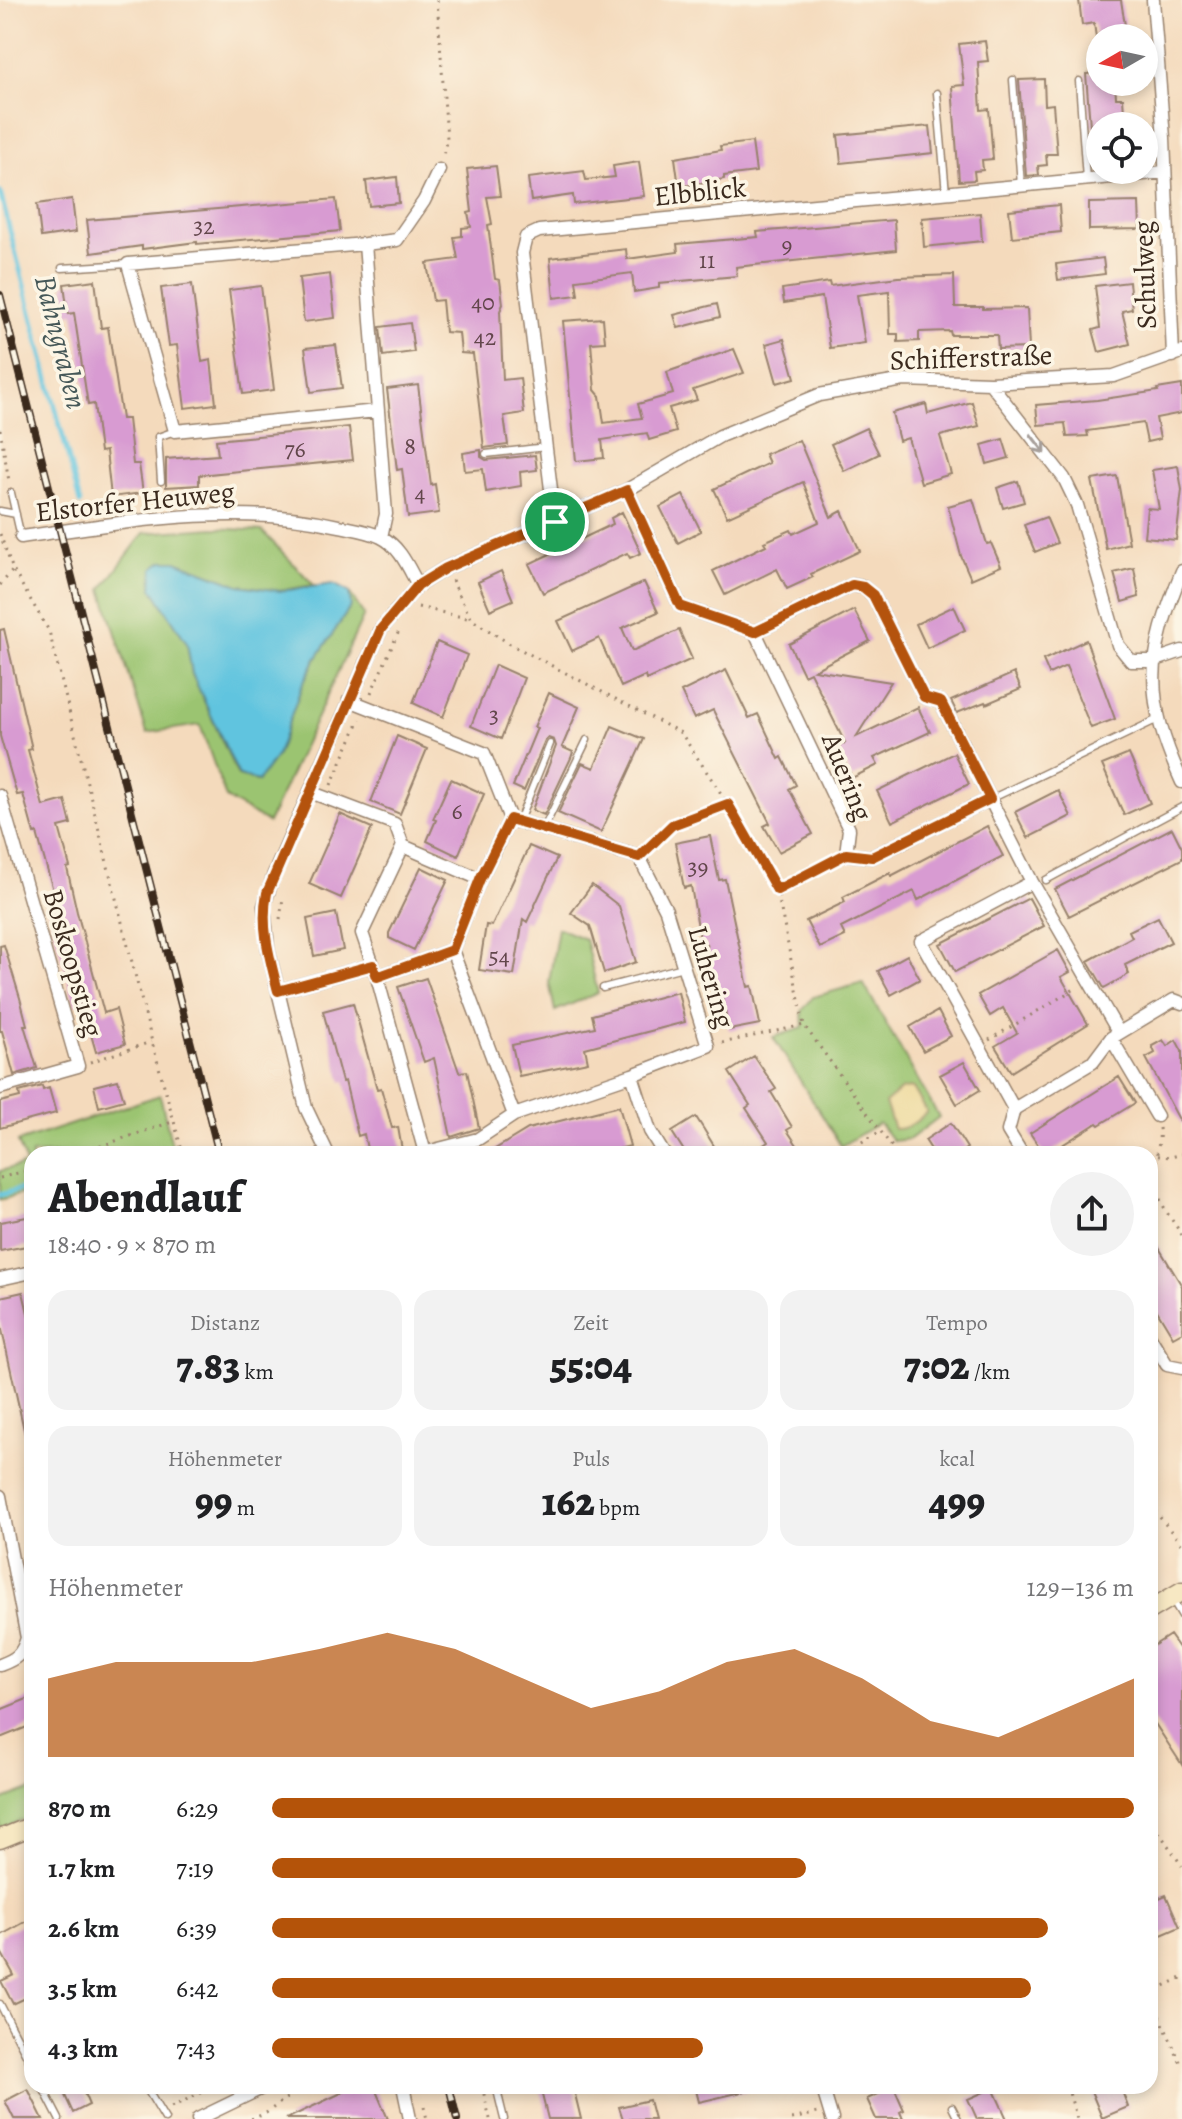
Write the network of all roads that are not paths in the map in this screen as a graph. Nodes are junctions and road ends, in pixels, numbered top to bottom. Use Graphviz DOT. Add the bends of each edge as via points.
graph roads {
  1 [pos="1154,0"];
  2 [pos="1013,80"];
  3 [pos="1079,81"];
  4 [pos="937,93"];
  5 [pos="439,170"];
  6 [pos="1165,172"];
  7 [pos="1158,173"];
  8 [pos="1086,179"];
  9 [pos="1021,185"];
  10 [pos="946,193"];
  11 [pos="365,244"];
  12 [pos="128,264"];
  13 [pos="62,268"];
  14 [pos="1177,354"];
  15 [pos="990,383"];
  16 [pos="377,411"];
  17 [pos="175,431"];
  18 [pos="546,447"];
  19 [pos="486,454"];
  20 [pos="161,481"];
  21 [pos="627,490"];
  22 [pos="11,493"];
  23 [pos="0,511"];
  24 [pos="16,514"];
  25 [pos="555,522"];
  26 [pos="21,537"];
  27 [pos="381,537"];
  28 [pos="1182,571"];
  29 [pos="418,585"];
  30 [pos="755,632"];
  31 [pos="1182,651"];
  32 [pos="1153,661"];
  33 [pos="349,700"];
  34 [pos="1159,719"];
  35 [pos="587,740"];
  36 [pos="550,744"];
  37 [pos="1182,782"];
  38 [pos="310,792"];
  39 [pos="0,796"];
  40 [pos="995,797"];
  41 [pos="1182,807"];
  42 [pos="515,820"];
  43 [pos="544,828"];
  44 [pos="403,846"];
  45 [pos="480,879"];
  46 [pos="1046,880"];
  47 [pos="1032,882"];
  48 [pos="452,950"];
  49 [pos="683,967"];
  50 [pos="375,971"];
  51 [pos="603,988"];
  52 [pos="278,991"];
  53 [pos="1182,1003"];
  54 [pos="1115,1035"];
  55 [pos="632,1075"];
  56 [pos="0,1088"];
  57 [pos="1014,1109"];
  58 [pos="514,1115"];
  59 [pos="1157,1116"];
  60 [pos="324,1146"];
  61 [pos="420,1146"];
  62 [pos="450,1146"];
  63 [pos="659,1146"];
  64 [pos="1017,1146"];
  65 [pos="24,1274"];
  66 [pos="0,1279"];
  67 [pos="1158,1350"];
  68 [pos="1182,1368"];
  69 [pos="0,1496"];
  70 [pos="2,1514"];
  71 [pos="1176,1594"];
  72 [pos="1158,1605"];
  73 [pos="1182,1616"];
  74 [pos="24,1623"];
  75 [pos="24,1652"];
  76 [pos="0,1665"];
  77 [pos="24,1829"];
  78 [pos="0,1839"];
  79 [pos="0,2004"];
  80 [pos="24,2050"];
  81 [pos="46,2094"];
  82 [pos="150,2094"];
  83 [pos="247,2094"];
  84 [pos="405,2094"];
  85 [pos="498,2094"];
  86 [pos="824,2094"];
  87 [pos="952,2107"];
  88 [pos="831,2115"];
  89 [pos="59,2119"];
  90 [pos="165,2119"];
  91 [pos="198,2119"];
  92 [pos="410,2119"];
  93 [pos="504,2119"];
  94 [pos="958,2119"];
  1 -- 6 [label="street, Schulweg"];
  2 -- 9 [label="lane"];
  3 -- 8 [label="lane"];
  4 -- 10 [label="lane"];
  5 -- 11 [label="street" via="397,240"];
  6 -- 7 [label="street, Elbblick"];
  6 -- 14 [label="street, Schulweg"];
  8 -- 9 [label="street, Elbblick"];
  9 -- 10 [label="street, Elbblick"];
  10 -- 18 [label="street, Elbblick" via="539,231 526,237 522,253"];
  11 -- 12 [label="street"];
  11 -- 16 [label="street"];
  12 -- 13 [label="lane"];
  12 -- 17 [label="street"];
  14 -- 15 [label="street, Schifferstraße" via="1114,376"];
  15 -- 21 [label="street, Schifferstraße" via="904,380 819,395 720,436"];
  15 -- 32 [label="street, one-way" via="1071,491 1118,645 1131,661"];
  16 -- 17 [label="street"];
  16 -- 27 [label="street" via="386,514"];
  17 -- 20 [label="lane" via="158,437"];
  18 -- 19 [label="lane"];
  18 -- 25 [label="street, Elbblick"];
  21 -- 25 [label="street, Schifferstraße"];
  21 -- 30 [label="street" via="680,606"];
  22 -- 24 [label="lane"];
  23 -- 24 [label="lane"];
  24 -- 26 [label="lane"];
  25 -- 29 [label="street, Schifferstraße"];
  26 -- 27 [label="street, Elstorfer Heuweg" via="245,514 306,519"];
  27 -- 29 [label="street" via="402,556"];
  28 -- 32 [label="street"];
  29 -- 33 [label="street, Schifferstraße" via="381,629"];
  30 -- 40 [label="street" via="852,585 863,587 873,595 924,697 941,702"];
  30 -- 40 [label="street, Auering" via="849,829 846,854 872,857"];
  31 -- 32 [label="street"];
  32 -- 34 [label="street"];
  33 -- 38 [label="street, Schifferstraße"];
  33 -- 42 [label="street" via="484,753"];
  34 -- 37 [label="street"];
  34 -- 40 [label="lane"];
  35 -- 43 [label="lane"];
  36 -- 42 [label="lane"];
  38 -- 44 [label="street" via="395,824"];
  38 -- 52 [label="street, Schifferstraße" via="264,906"];
  39 -- 56 [label="street, Boskoopstieg" via="78,1066"];
  40 -- 47 [label="street"];
  41 -- 46 [label="lane"];
  42 -- 43 [label="street"];
  42 -- 45 [label="street"];
  43 -- 49 [label="street, Luhering" via="639,857 666,910"];
  44 -- 45 [label="street"];
  44 -- 50 [label="street, Luhering" via="362,933"];
  45 -- 48 [label="street"];
  47 -- 54 [label="street"];
  47 -- 57 [label="street" via="921,941"];
  48 -- 50 [label="street"];
  48 -- 58 [label="street"];
  49 -- 51 [label="lane"];
  49 -- 55 [label="street, Luhering" via="708,1046"];
  50 -- 52 [label="street"];
  50 -- 61 [label="street, Luhering"];
  52 -- 60 [label="street, Schifferstraße" via="306,1108"];
  53 -- 54 [label="street" via="1174,1000"];
  54 -- 57 [label="street" via="1093,1062"];
  54 -- 59 [label="street"];
  55 -- 58 [label="street, Luhering"];
  55 -- 63 [label="street"];
  57 -- 64 [label="street" via="1008,1131"];
  58 -- 62 [label="street, Luhering" via="478,1139"];
  65 -- 66 [label="street"];
  67 -- 68 [label="street" via="1167,1365"];
  69 -- 70 [label="street"];
  70 -- 74 [label="street"];
  71 -- 72 [label="street"];
  71 -- 73 [label="lane"];
  75 -- 76 [label="street"];
  77 -- 78 [label="street"];
  79 -- 80 [label="lane"];
  81 -- 89 [label="lane"];
  82 -- 90 [label="lane"];
  83 -- 91 [label="street"];
  84 -- 92 [label="street"];
  85 -- 93 [label="lane"];
  86 -- 88 [label="street"];
  87 -- 94 [label="lane"];
}
